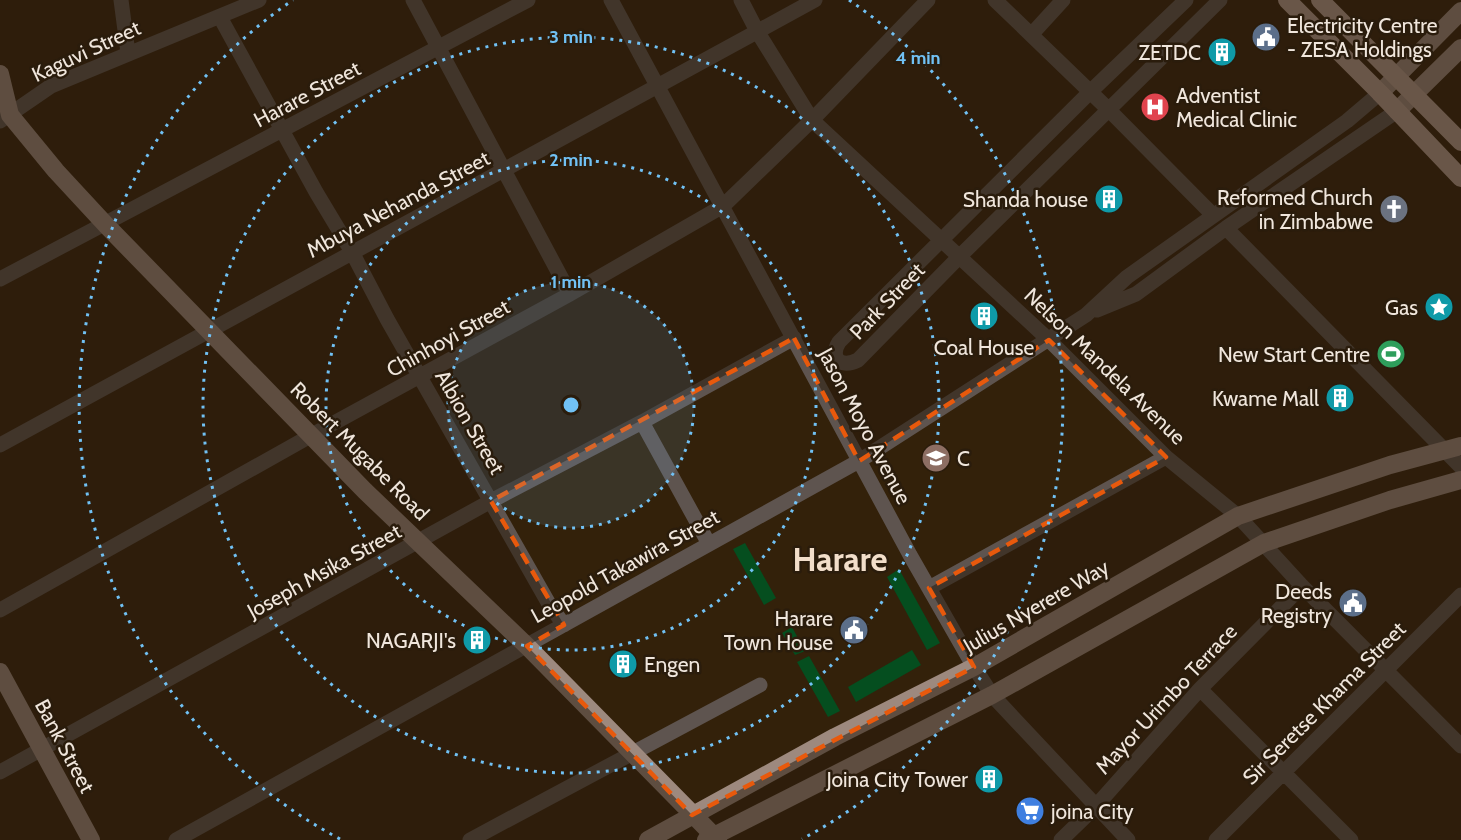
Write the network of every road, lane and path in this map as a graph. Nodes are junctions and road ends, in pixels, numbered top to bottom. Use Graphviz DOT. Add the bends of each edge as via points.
graph roads {
  1 [pos="121,0"];
  2 [pos="259,0"];
  3 [pos="413,0"];
  4 [pos="528,0"];
  5 [pos="611,0"];
  6 [pos="741,0"];
  7 [pos="815,0"];
  8 [pos="928,0"];
  9 [pos="994,0"];
  10 [pos="1063,0"];
  11 [pos="1186,0"];
  12 [pos="1220,0"];
  13 [pos="1287,0"];
  14 [pos="1320,0"];
  15 [pos="1461,11"];
  16 [pos="220,17"];
  17 [pos="757,31"];
  18 [pos="1031,35"];
  19 [pos="1461,48"];
  20 [pos="438,49"];
  21 [pos="128,53"];
  22 [pos="0,74"];
  23 [pos="1397,76"];
  24 [pos="659,87"];
  25 [pos="1090,92"];
  26 [pos="1380,93"];
  27 [pos="1415,93"];
  28 [pos="1108,109"];
  29 [pos="1397,111"];
  30 [pos="5,118"];
  31 [pos="812,120"];
  32 [pos="281,131"];
  33 [pos="1461,142"];
  34 [pos="506,170"];
  35 [pos="1461,178"];
  36 [pos="723,206"];
  37 [pos="1213,215"];
  38 [pos="106,225"];
  39 [pos="1226,228"];
  40 [pos="943,240"];
  41 [pos="352,252"];
  42 [pos="960,256"];
  43 [pos="0,279"];
  44 [pos="570,294"];
  45 [pos="1086,315"];
  46 [pos="210,329"];
  47 [pos="794,338"];
  48 [pos="1049,340"];
  49 [pos="420,378"];
  50 [pos="642,422"];
  51 [pos="312,435"];
  52 [pos="0,445"];
  53 [pos="1453,448"];
  54 [pos="1166,457"];
  55 [pos="860,461"];
  56 [pos="1461,467"];
  57 [pos="1461,480"];
  58 [pos="491,501"];
  59 [pos="1238,516"];
  60 [pos="420,542"];
  61 [pos="1264,543"];
  62 [pos="709,544"];
  63 [pos="1302,586"];
  64 [pos="928,588"];
  65 [pos="1461,595"];
  66 [pos="0,610"];
  67 [pos="564,625"];
  68 [pos="527,646"];
  69 [pos="974,667"];
  70 [pos="1387,670"];
  71 [pos="0,672"];
  72 [pos="760,685"];
  73 [pos="1200,689"];
  74 [pos="992,695"];
  75 [pos="1461,746"];
  76 [pos="41,749"];
  77 [pos="631,753"];
  78 [pos="0,772"];
  79 [pos="1284,772"];
  80 [pos="1096,807"];
  81 [pos="692,814"];
  82 [pos="712,839"];
  83 [pos="91,840"];
  84 [pos="176,840"];
  85 [pos="470,840"];
  86 [pos="648,840"];
  87 [pos="1061,840"];
  88 [pos="1128,840"];
  89 [pos="1216,840"];
  90 [pos="1351,840"];
  1 -- 21 [label="street"];
  2 -- 16 [label="street, Kaguvi Street"];
  3 -- 20 [label="street"];
  4 -- 20 [label="street, Harare Street"];
  5 -- 24 [label="street, Jason Moyo Avenue"];
  6 -- 17 [label="street, Nelson Mandela Avenue"];
  7 -- 17 [label="street, Mbuya Nehanda Street"];
  8 -- 31 [label="street, Chinhoyi Street"];
  9 -- 18 [label="street"];
  10 -- 18 [label="street"];
  11 -- 25 [label="street, Park Street"];
  12 -- 28 [label="street, Park Street"];
  13 -- 26 [label="highway"];
  14 -- 23 [label="highway"];
  15 -- 23 [label="main road, Leopold Takawira Street"];
  16 -- 21 [label="street, Kaguvi Street"];
  16 -- 32 [label="street, Albion Street"];
  17 -- 24 [label="street, Mbuya Nehanda Street"];
  17 -- 31 [label="street, Nelson Mandela Avenue"];
  18 -- 25 [label="street"];
  19 -- 27 [label="main road, Leopold Takawira Street"];
  20 -- 32 [label="street, Harare Street"];
  20 -- 34 [label="street"];
  21 -- 30 [label="street, Kaguvi Street" via="51,86"];
  22 -- 30 [label="main road, Robert Mugabe Road"];
  23 -- 26 [label="main road, Leopold Takawira Street"];
  23 -- 27 [label="highway"];
  24 -- 34 [label="street, Mbuya Nehanda Street"];
  24 -- 36 [label="street, Jason Moyo Avenue"];
  25 -- 28 [label="street"];
  25 -- 40 [label="street, Park Street"];
  26 -- 29 [label="highway"];
  26 -- 37 [label="street, Leopold Takawira Street" via="1338,128"];
  27 -- 29 [label="main road, Leopold Takawira Street"];
  27 -- 33 [label="highway"];
  28 -- 37 [label="street"];
  28 -- 42 [label="street, Park Street"];
  29 -- 35 [label="highway"];
  29 -- 39 [label="street, Leopold Takawira Street"];
  30 -- 38 [label="main road, Robert Mugabe Road"];
  31 -- 36 [label="street, Chinhoyi Street"];
  31 -- 40 [label="street, Nelson Mandela Avenue"];
  32 -- 38 [label="street, Harare Street"];
  32 -- 41 [label="street, Albion Street"];
  34 -- 41 [label="street, Mbuya Nehanda Street"];
  34 -- 44 [label="street"];
  36 -- 44 [label="street, Chinhoyi Street"];
  36 -- 47 [label="street, Jason Moyo Avenue"];
  37 -- 45 [label="street, Leopold Takawira Street" via="1126,278"];
  38 -- 43 [label="street"];
  38 -- 46 [label="main road, Robert Mugabe Road"];
  39 -- 45 [label="street, Leopold Takawira Street" via="1136,294"];
  39 -- 53 [label="street"];
  40 -- 42 [label="street, Nelson Mandela Avenue"];
  40 -- 42 [label="street, Park Street" via="839,342 835,348 838,361 844,365 858,360"];
  41 -- 46 [label="street, Mbuya Nehanda Street"];
  41 -- 49 [label="street, Albion Street"];
  42 -- 48 [label="street, Nelson Mandela Avenue"];
  44 -- 49 [label="street, Chinhoyi Street"];
  45 -- 48 [label="street, Leopold Takawira Street"];
  46 -- 51 [label="main road, Robert Mugabe Road"];
  46 -- 52 [label="street, Mbuya Nehanda Street"];
  47 -- 50 [label="street, Joseph Msika Street"];
  47 -- 55 [label="street, Jason Moyo Avenue"];
  48 -- 54 [label="street, Nelson Mandela Avenue"];
  48 -- 55 [label="street, Leopold Takawira Street"];
  49 -- 51 [label="street, Chinhoyi Street"];
  49 -- 58 [label="street, Albion Street"];
  50 -- 58 [label="street, Joseph Msika Street"];
  50 -- 62 [label="street"];
  51 -- 60 [label="main road, Robert Mugabe Road"];
  51 -- 66 [label="street, Chinhoyi Street"];
  53 -- 56 [label="street"];
  53 -- 59 [label="main road, Julius Nyerere Way"];
  54 -- 59 [label="street, Nelson Mandela Avenue"];
  54 -- 64 [label="street"];
  55 -- 62 [label="street, Leopold Takawira Street"];
  55 -- 64 [label="street, Jason Moyo Avenue"];
  57 -- 61 [label="main road"];
  58 -- 60 [label="street, Joseph Msika Street"];
  58 -- 67 [label="street, Albion Street"];
  59 -- 61 [label="street, Nelson Mandela Avenue"];
  59 -- 69 [label="main road, Julius Nyerere Way"];
  60 -- 68 [label="main road, Robert Mugabe Road"];
  60 -- 76 [label="street, Joseph Msika Street"];
  61 -- 63 [label="street, Nelson Mandela Avenue"];
  61 -- 74 [label="main road"];
  62 -- 67 [label="street, Leopold Takawira Street"];
  63 -- 70 [label="street, Nelson Mandela Avenue"];
  63 -- 73 [label="street, Mayor Urimbo Terrace"];
  64 -- 69 [label="street, Jason Moyo Avenue"];
  65 -- 70 [label="street, Sir Seretse Khama Street"];
  67 -- 68 [label="street, Leopold Takawira Street"];
  68 -- 77 [label="main road, Robert Mugabe Road"];
  68 -- 84 [label="street, Leopold Takawira Street"];
  69 -- 74 [label="street, Jason Moyo Avenue"];
  69 -- 81 [label="main road, Julius Nyerere Way"];
  70 -- 75 [label="street, Nelson Mandela Avenue"];
  70 -- 79 [label="street, Sir Seretse Khama Street"];
  71 -- 76 [label="main road, Bank Street"];
  72 -- 77 [label="street"];
  73 -- 79 [label="street"];
  73 -- 80 [label="street, Mayor Urimbo Terrace"];
  74 -- 80 [label="street, Jason Moyo Avenue"];
  74 -- 82 [label="main road"];
  76 -- 78 [label="street, Joseph Msika Street"];
  76 -- 83 [label="main road, Bank Street"];
  77 -- 81 [label="main road, Robert Mugabe Road"];
  77 -- 85 [label="street"];
  79 -- 89 [label="street, Sir Seretse Khama Street"];
  79 -- 90 [label="street"];
  80 -- 87 [label="street, Mayor Urimbo Terrace"];
  80 -- 88 [label="street, Jason Moyo Avenue"];
  81 -- 82 [label="main road, Robert Mugabe Road"];
  81 -- 86 [label="main road, Julius Nyerere Way"];
}
